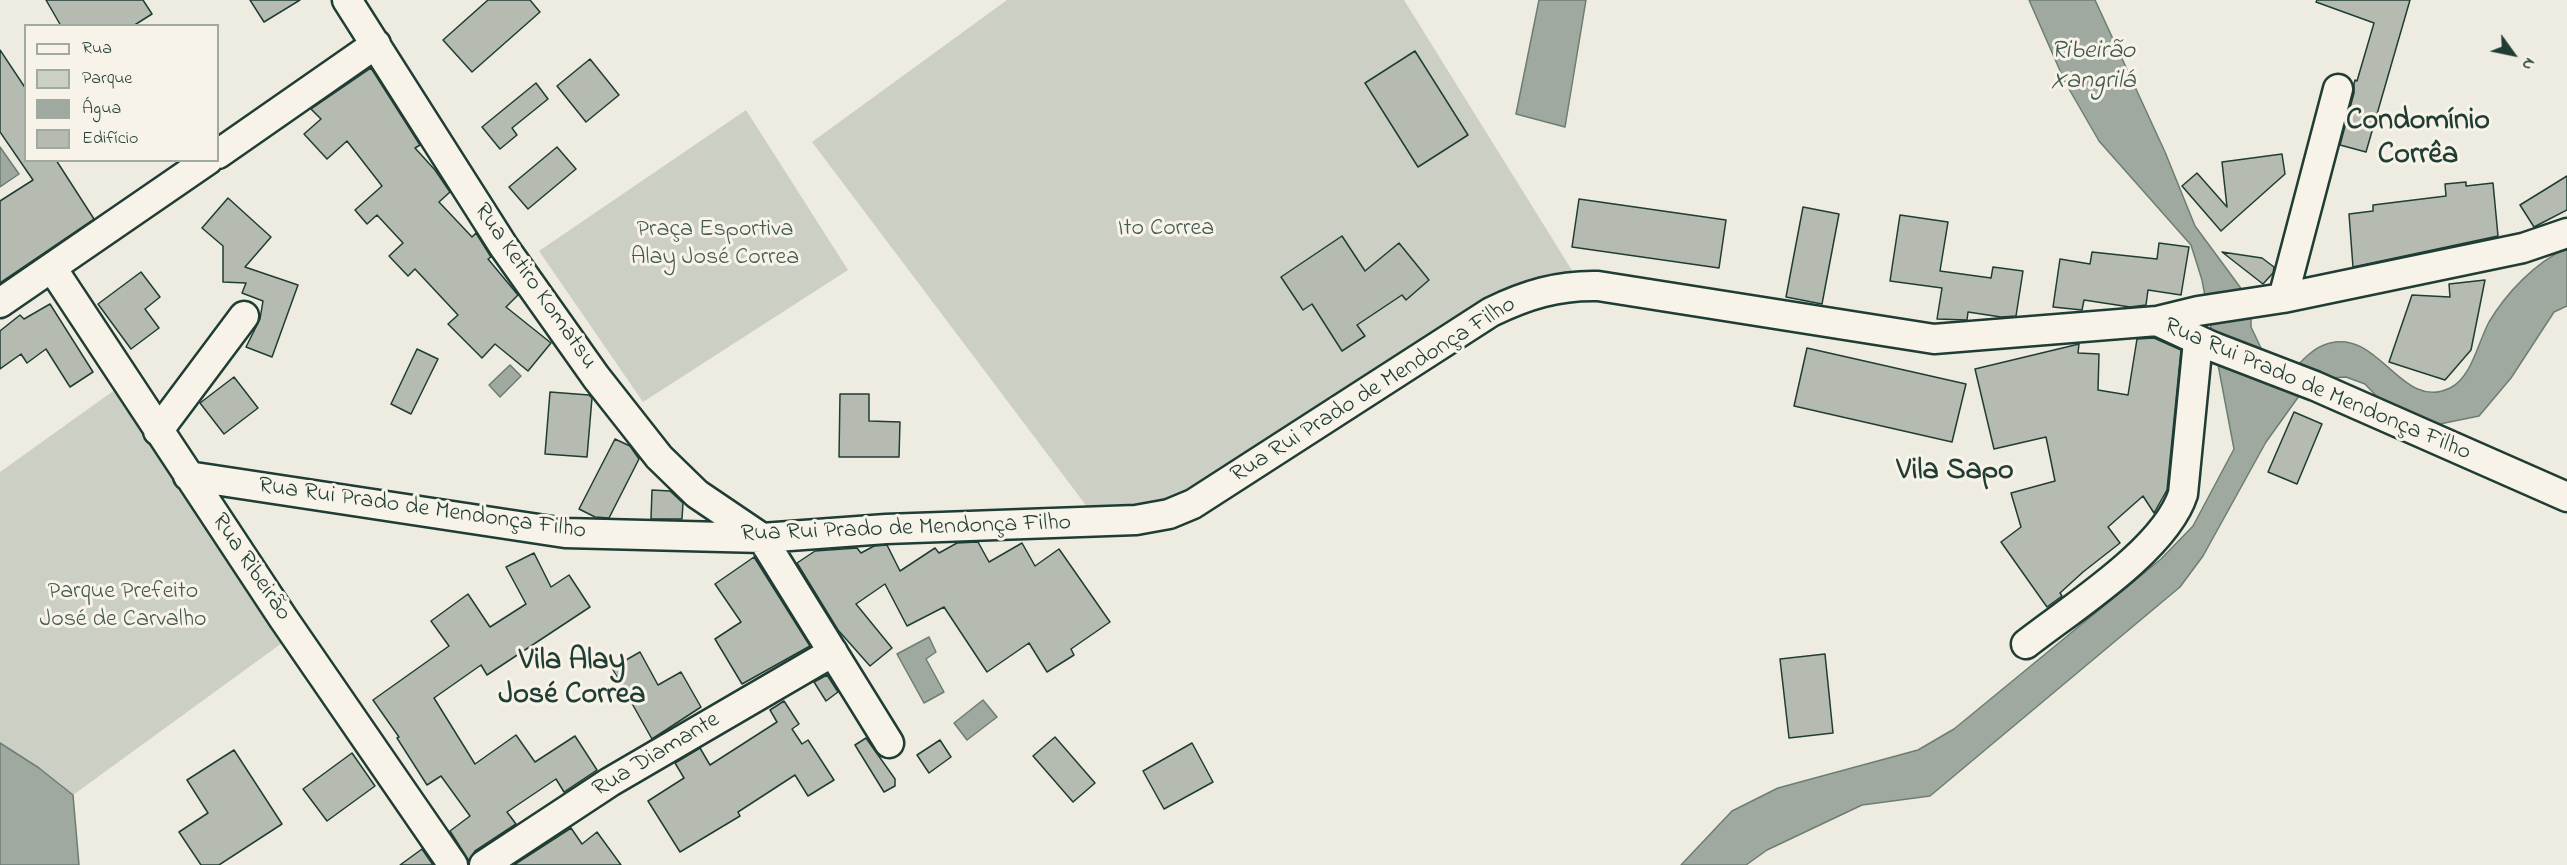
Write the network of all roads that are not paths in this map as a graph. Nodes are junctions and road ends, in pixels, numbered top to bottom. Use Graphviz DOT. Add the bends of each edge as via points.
graph roads {
  1 [pos="347,0"];
  2 [pos="376,44"];
  3 [pos="2338,89"];
  4 [pos="219,153"];
  5 [pos="205,162"];
  6 [pos="2567,233"];
  7 [pos="52,268"];
  8 [pos="2275,299"];
  9 [pos="0,303"];
  10 [pos="244,316"];
  11 [pos="2157,321"];
  12 [pos="2204,343"];
  13 [pos="158,431"];
  14 [pos="188,476"];
  15 [pos="2567,497"];
  16 [pos="762,538"];
  17 [pos="2026,644"];
  18 [pos="833,652"];
  19 [pos="889,743"];
  20 [pos="453,865"];
  21 [pos="484,865"];
  1 -- 2 [label="street, Rua Ketiro Komatsu"];
  2 -- 4 [label="street"];
  2 -- 16 [label="street, Rua Ketiro Komatsu" via="504,247 603,386 659,457 698,494"];
  3 -- 8 [label="street"];
  5 -- 7 [label="street"];
  6 -- 8 [label="street" via="2523,248"];
  7 -- 9 [label="street"];
  7 -- 13 [label="street, Rua Ribeirão"];
  8 -- 11 [label="street"];
  10 -- 13 [label="street"];
  11 -- 12 [label="street, Rua Rui Prado de Mendonça Filho"];
  11 -- 16 [label="street, Rua Rui Prado de Mendonça Filho" via="1934,339 1598,286 1552,289 1519,298 1491,312 1219,488 1169,514 1104,523 886,529"];
  12 -- 15 [label="street, Rua Rui Prado de Mendonça Filho" via="2315,386"];
  12 -- 17 [label="street" via="2178,511 2143,551"];
  13 -- 14 [label="street, Rua Ribeirão"];
  14 -- 16 [label="street, Rua Rui Prado de Mendonça Filho" via="538,531"];
  14 -- 20 [label="street, Rua Ribeirão"];
  16 -- 18 [label="street"];
  18 -- 19 [label="street"];
  18 -- 21 [label="street, Rua Diamante" via="610,782"];
}
